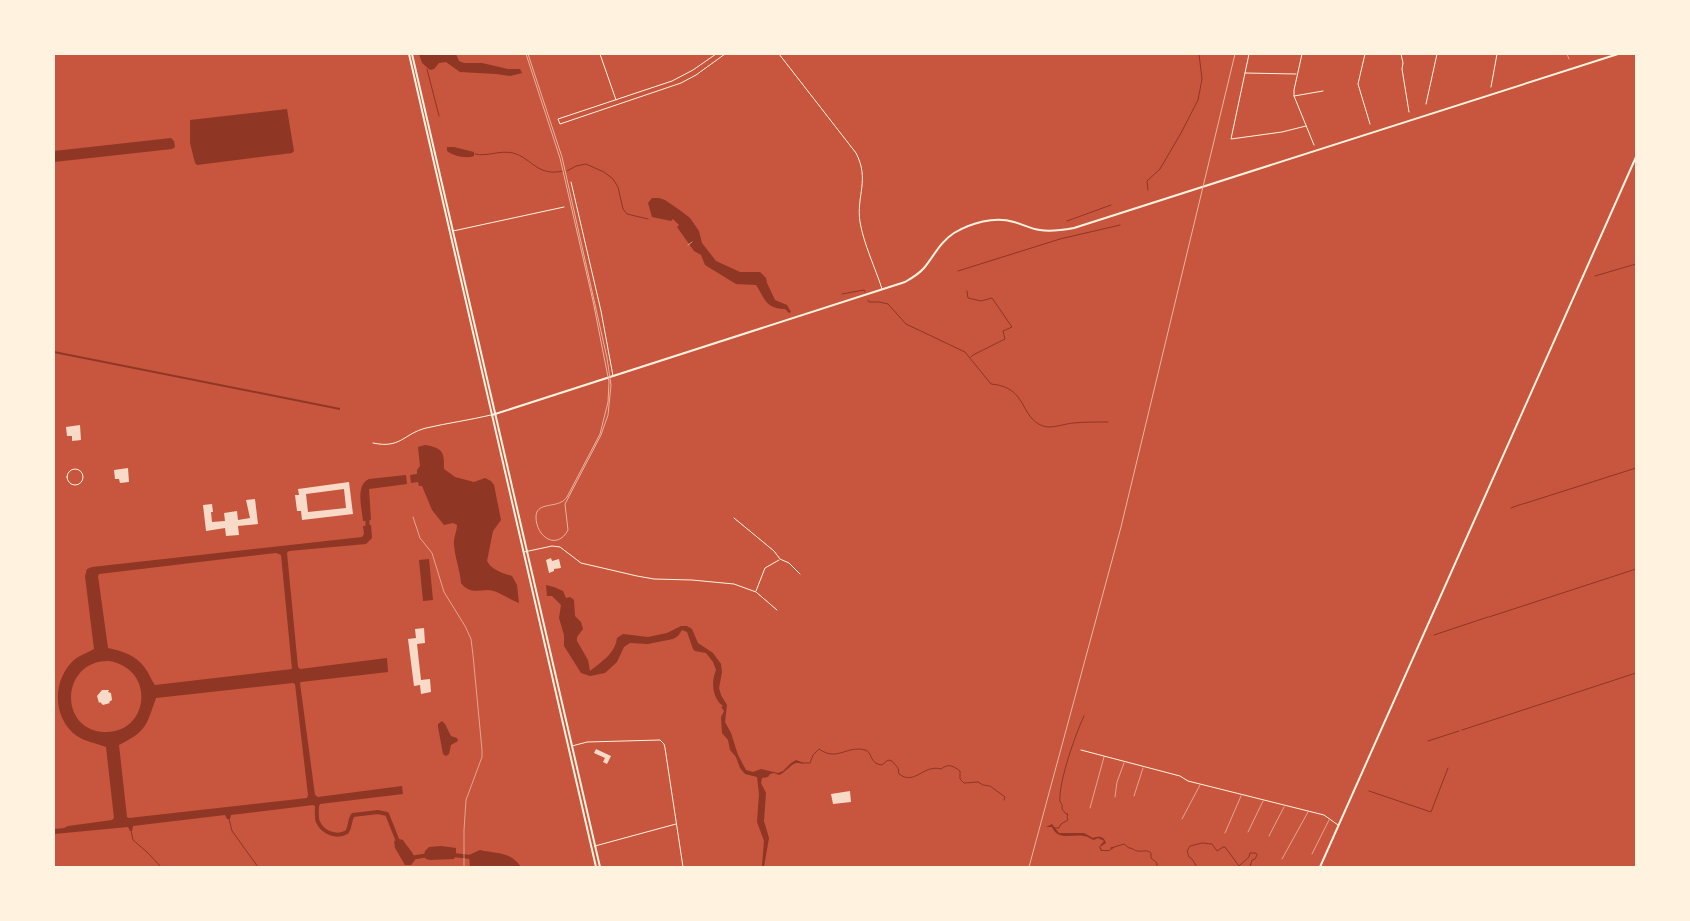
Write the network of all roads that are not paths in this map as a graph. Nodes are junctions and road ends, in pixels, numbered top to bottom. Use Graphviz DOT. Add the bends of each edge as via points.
graph roads {
  1 [pos="410,54"];
  2 [pos="600,54"];
  3 [pos="716,54"];
  4 [pos="725,54"];
  5 [pos="780,54"];
  6 [pos="1249,54"];
  7 [pos="1302,54"];
  8 [pos="1365,54"];
  9 [pos="1401,54"];
  10 [pos="1437,54"];
  11 [pos="1497,54"];
  12 [pos="1568,54"];
  13 [pos="1618,54"];
  14 [pos="1569,59"];
  15 [pos="1244,73"];
  16 [pos="1297,74"];
  17 [pos="1491,87"];
  18 [pos="1322,91"];
  19 [pos="1294,96"];
  20 [pos="616,100"];
  21 [pos="1426,104"];
  22 [pos="1409,112"];
  23 [pos="1370,124"];
  24 [pos="1306,126"];
  25 [pos="1314,145"];
  26 [pos="1636,157"];
  27 [pos="572,182"];
  28 [pos="564,207"];
  29 [pos="452,231"];
  30 [pos="882,290"];
  31 [pos="614,376"];
  32 [pos="493,415"];
  33 [pos="373,443"];
  34 [pos="67,479"];
  35 [pos="413,517"];
  36 [pos="734,518"];
  37 [pos="525,552"];
  38 [pos="780,559"];
  39 [pos="800,574"];
  40 [pos="756,592"];
  41 [pos="777,610"];
  42 [pos="572,746"];
  43 [pos="568,747"];
  44 [pos="1081,750"];
  45 [pos="1104,756"];
  46 [pos="1125,761"];
  47 [pos="1144,766"];
  48 [pos="1200,785"];
  49 [pos="1242,795"];
  50 [pos="1134,796"];
  51 [pos="1115,797"];
  52 [pos="1264,800"];
  53 [pos="1285,805"];
  54 [pos="1090,808"];
  55 [pos="1308,811"];
  56 [pos="1182,819"];
  57 [pos="1329,819"];
  58 [pos="677,824"];
  59 [pos="1338,825"];
  60 [pos="1248,832"];
  61 [pos="1225,833"];
  62 [pos="1269,836"];
  63 [pos="593,846"];
  64 [pos="1312,854"];
  65 [pos="1282,859"];
  66 [pos="464,867"];
  67 [pos="598,867"];
  68 [pos="682,867"];
  69 [pos="1320,867"];
  1 -- 29 [label="main road"];
  1 -- 32 [label="main road"];
  2 -- 20 [label="street"];
  3 -- 20 [label="street" via="679,78"];
  4 -- 20 [label="street" via="681,83 560,124 558,119"];
  5 -- 30 [label="street" via="861,163 861,224"];
  6 -- 15 [label="street"];
  7 -- 16 [label="street"];
  8 -- 23 [label="street" via="1358,84"];
  9 -- 22 [label="street"];
  10 -- 21 [label="street"];
  11 -- 17 [label="street"];
  12 -- 14 [label="lane"];
  13 -- 30 [label="main road" via="1074,228 1040,230 1000,220 976,224 949,236 917,275"];
  15 -- 16 [label="street"];
  15 -- 24 [label="street" via="1231,139"];
  16 -- 19 [label="street"];
  18 -- 19 [label="street"];
  19 -- 24 [label="street"];
  24 -- 25 [label="street"];
  26 -- 59 [label="main road"];
  27 -- 31 [label="street"];
  28 -- 29 [label="street"];
  29 -- 32 [label="main road"];
  30 -- 31 [label="main road"];
  31 -- 32 [label="main road"];
  32 -- 33 [label="street" via="428,428 391,445"];
  32 -- 37 [label="main road"];
  34 -- 34 [label="street" via="77,484 82,475 73,469"];
  35 -- 66 [label="lane" via="420,538 432,553 444,592 471,639 482,758 466,800"];
  36 -- 38 [label="street"];
  37 -- 40 [label="street" via="552,546 592,566 654,579 734,584"];
  37 -- 42 [label="main road"];
  37 -- 43 [label="main road"];
  38 -- 39 [label="street"];
  38 -- 40 [label="street" via="765,568"];
  40 -- 41 [label="street"];
  42 -- 43 [label="street"];
  42 -- 58 [label="street" via="587,742 660,740 665,748"];
  42 -- 63 [label="main road"];
  43 -- 63 [label="main road"];
  44 -- 45 [label="street"];
  45 -- 46 [label="street"];
  45 -- 54 [label="lane"];
  46 -- 47 [label="street"];
  46 -- 51 [label="lane"];
  47 -- 48 [label="street"];
  47 -- 50 [label="lane"];
  48 -- 49 [label="street"];
  48 -- 56 [label="lane"];
  49 -- 52 [label="street"];
  49 -- 61 [label="lane"];
  52 -- 53 [label="street"];
  52 -- 60 [label="lane"];
  53 -- 55 [label="street"];
  53 -- 62 [label="lane"];
  55 -- 57 [label="street"];
  55 -- 65 [label="lane"];
  57 -- 59 [label="street"];
  57 -- 64 [label="lane"];
  58 -- 63 [label="street"];
  58 -- 68 [label="street"];
  59 -- 69 [label="main road"];
  63 -- 67 [label="main road"];
}
